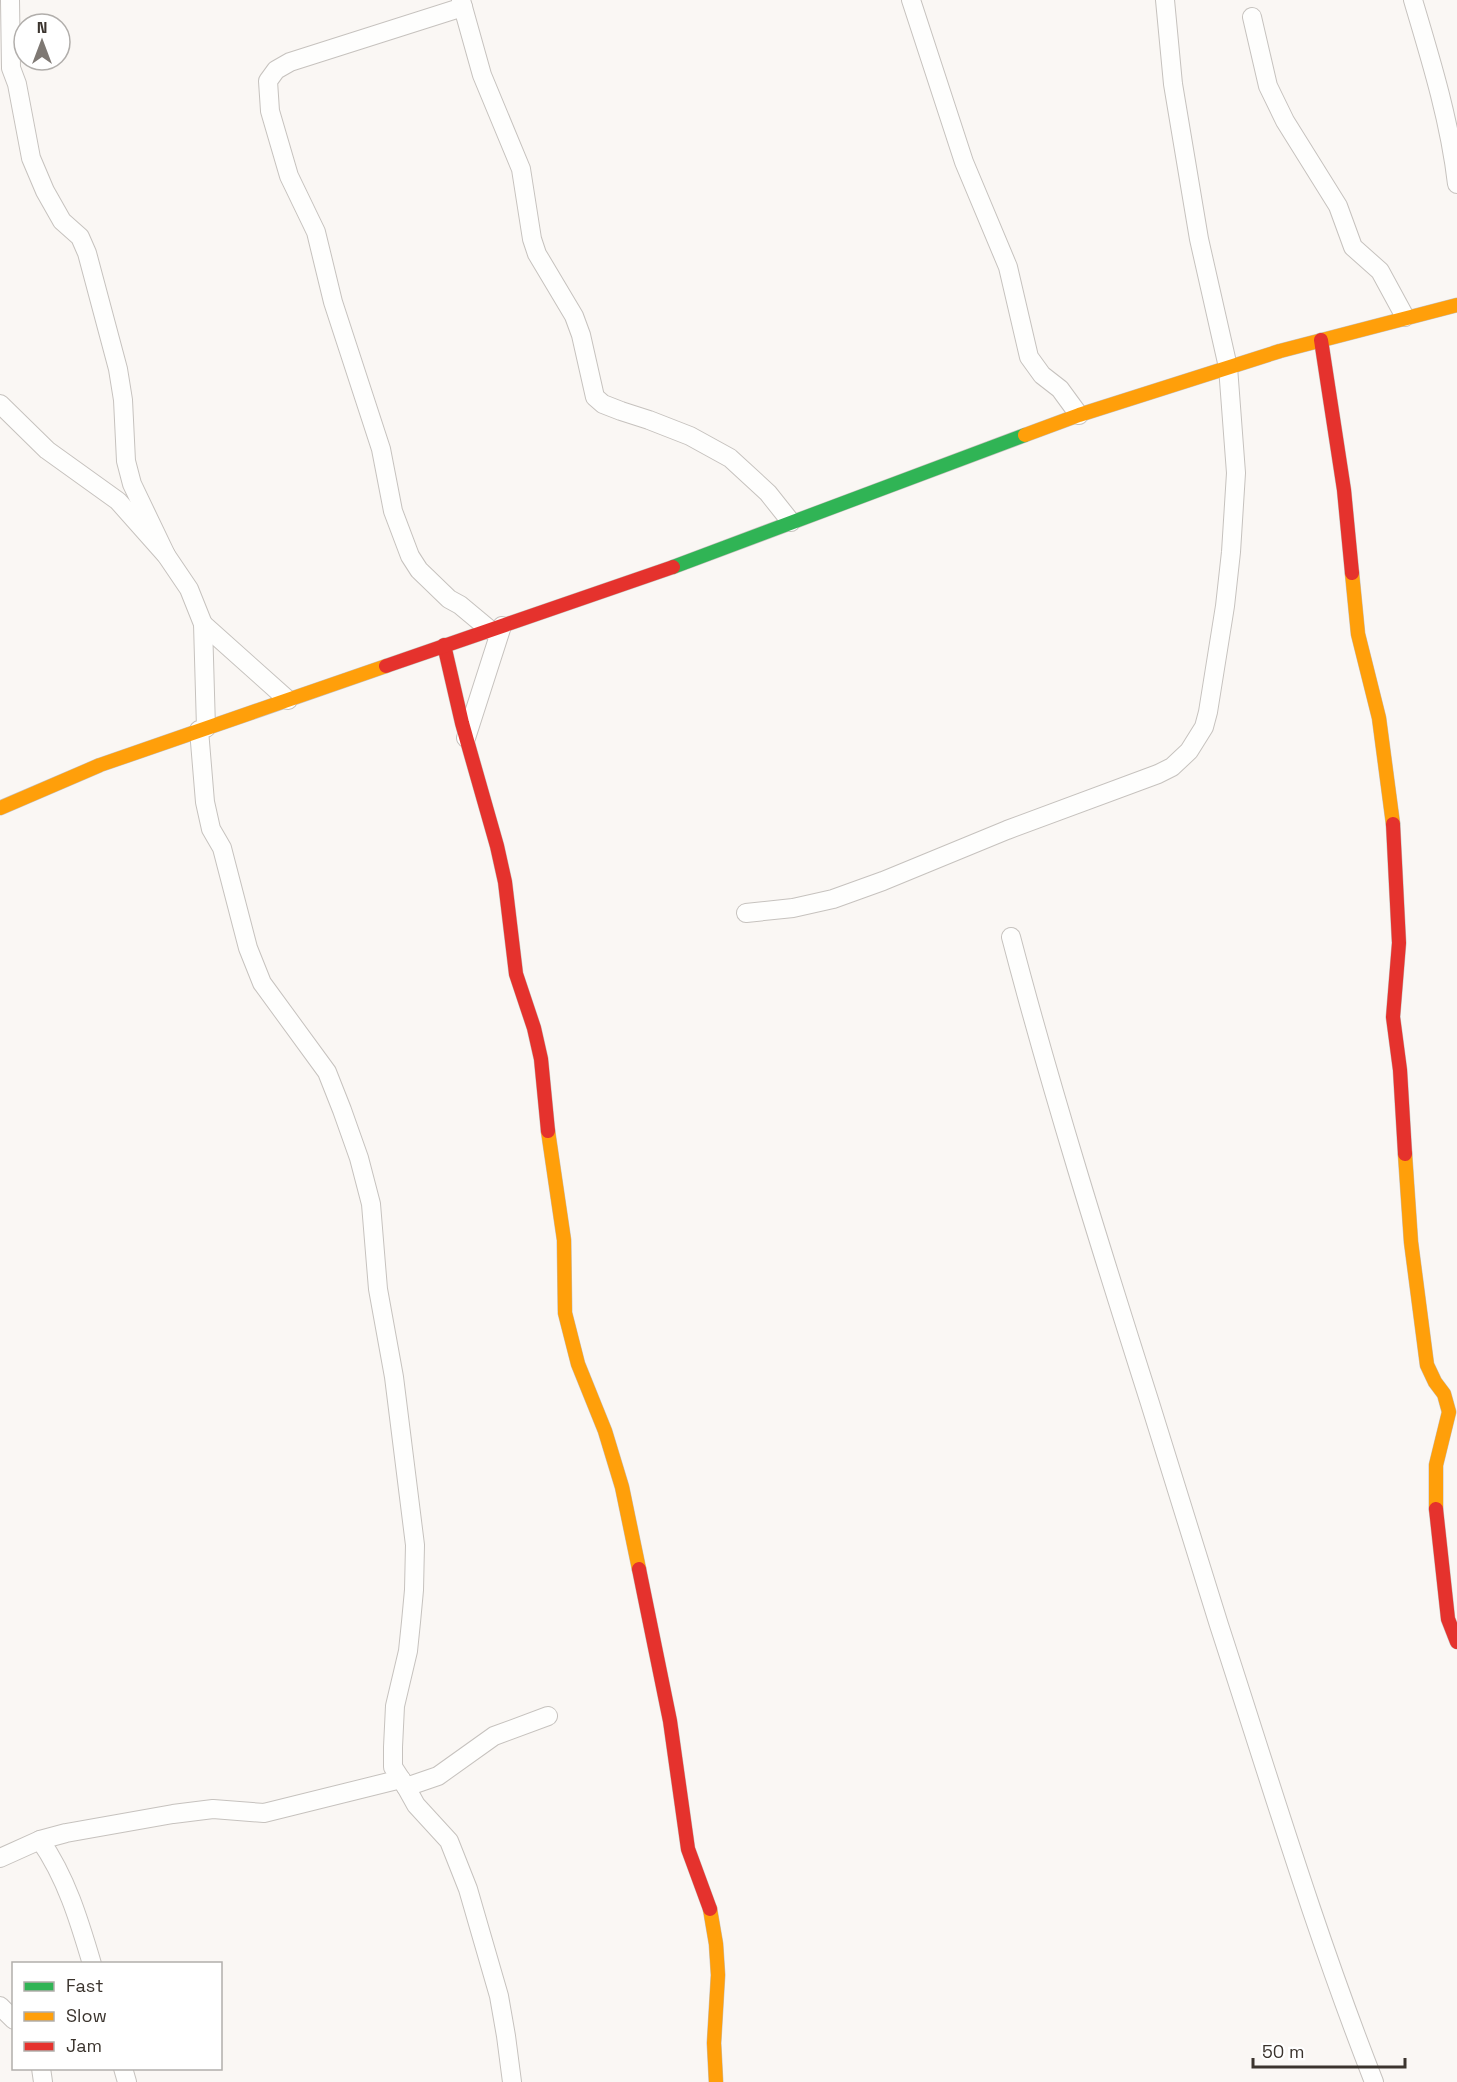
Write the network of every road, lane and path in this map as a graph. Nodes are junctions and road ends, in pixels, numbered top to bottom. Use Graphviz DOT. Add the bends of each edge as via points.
graph roads {
  1 [pos="14,0"];
  2 [pos="911,0"];
  3 [pos="1166,0"];
  4 [pos="1413,0"];
  5 [pos="462,4"];
  6 [pos="1252,17"];
  7 [pos="1457,184"];
  8 [pos="1457,305"];
  9 [pos="1405,317"];
  10 [pos="1321,340"];
  11 [pos="1228,367"];
  12 [pos="0,404"];
  13 [pos="1079,415"];
  14 [pos="791,522"];
  15 [pos="166,555"];
  16 [pos="203,624"];
  17 [pos="496,628"];
  18 [pos="444,645"];
  19 [pos="288,700"];
  20 [pos="203,729"];
  21 [pos="466,738"];
  22 [pos="0,808"];
  23 [pos="746,913"];
  24 [pos="1011,937"];
  25 [pos="1457,1642"];
  26 [pos="548,1716"];
  27 [pos="403,1783"];
  28 [pos="40,1840"];
  29 [pos="0,1858"];
  30 [pos="91,1962"];
  31 [pos="0,2006"];
  32 [pos="12,2018"];
  33 [pos="512,2082"];
  34 [pos="716,2082"];
  35 [pos="1374,2082"];
  1 -- 15 [label="street" via="11,68 31,158 62,221 80,237 87,253 118,369 126,461 132,484"];
  2 -- 13 [label="street" via="964,162 1008,267 1029,357"];
  3 -- 11 [label="street" via="1173,84 1197,228"];
  4 -- 7 [label="street" via="1429,53"];
  5 -- 14 [label="street" via="482,75 521,169 537,254 578,326 595,397 603,404 690,436 730,458 768,493"];
  5 -- 17 [label="street" via="290,62 276,70 268,81 267,97 289,176 316,232 333,302 381,449 393,511 405,545 432,584"];
  6 -- 9 [label="street" via="1268,86 1285,121 1338,206 1353,247 1380,271"];
  8 -- 9 [label="street"];
  9 -- 10 [label="street"];
  10 -- 11 [label="street"];
  10 -- 25 [label="street" via="1344,490 1358,634 1379,718 1390,801 1398,923 1393,1017 1411,1242 1427,1365 1444,1394 1449,1412 1436,1465 1435,1500 1448,1619"];
  11 -- 13 [label="street"];
  11 -- 23 [label="street" via="1236,472 1231,552 1208,712 1189,751 1158,774 883,881 833,899"];
  12 -- 15 [label="street" via="47,450 118,501"];
  13 -- 14 [label="street"];
  14 -- 17 [label="street"];
  15 -- 16 [label="street" via="189,589"];
  16 -- 19 [label="street"];
  16 -- 20 [label="street"];
  17 -- 18 [label="street"];
  17 -- 21 [label="street"];
  18 -- 19 [label="street"];
  18 -- 21 [label="street"];
  19 -- 20 [label="street"];
  20 -- 22 [label="street" via="100,765"];
  20 -- 27 [label="street" via="205,802 211,829 222,848 248,948 262,983 327,1072 359,1158 371,1204 378,1289 394,1377 415,1545 408,1651 395,1706 393,1767"];
  21 -- 34 [label="street" via="497,846 507,891 516,974 541,1059 564,1240 570,1336 622,1487 670,1721 688,1849 710,1910 718,1975"];
  24 -- 35 [label="street" via="1089,1215 1190,1536 1283,1822"];
  26 -- 27 [label="street" via="494,1736 438,1776"];
  27 -- 28 [label="street" via="264,1813 199,1810"];
  27 -- 33 [label="street" via="416,1805 449,1841 468,1889 499,1996"];
  28 -- 29 [label="street"];
  28 -- 30 [label="street" via="67,1890"];
  31 -- 32 [label="street"];
}
